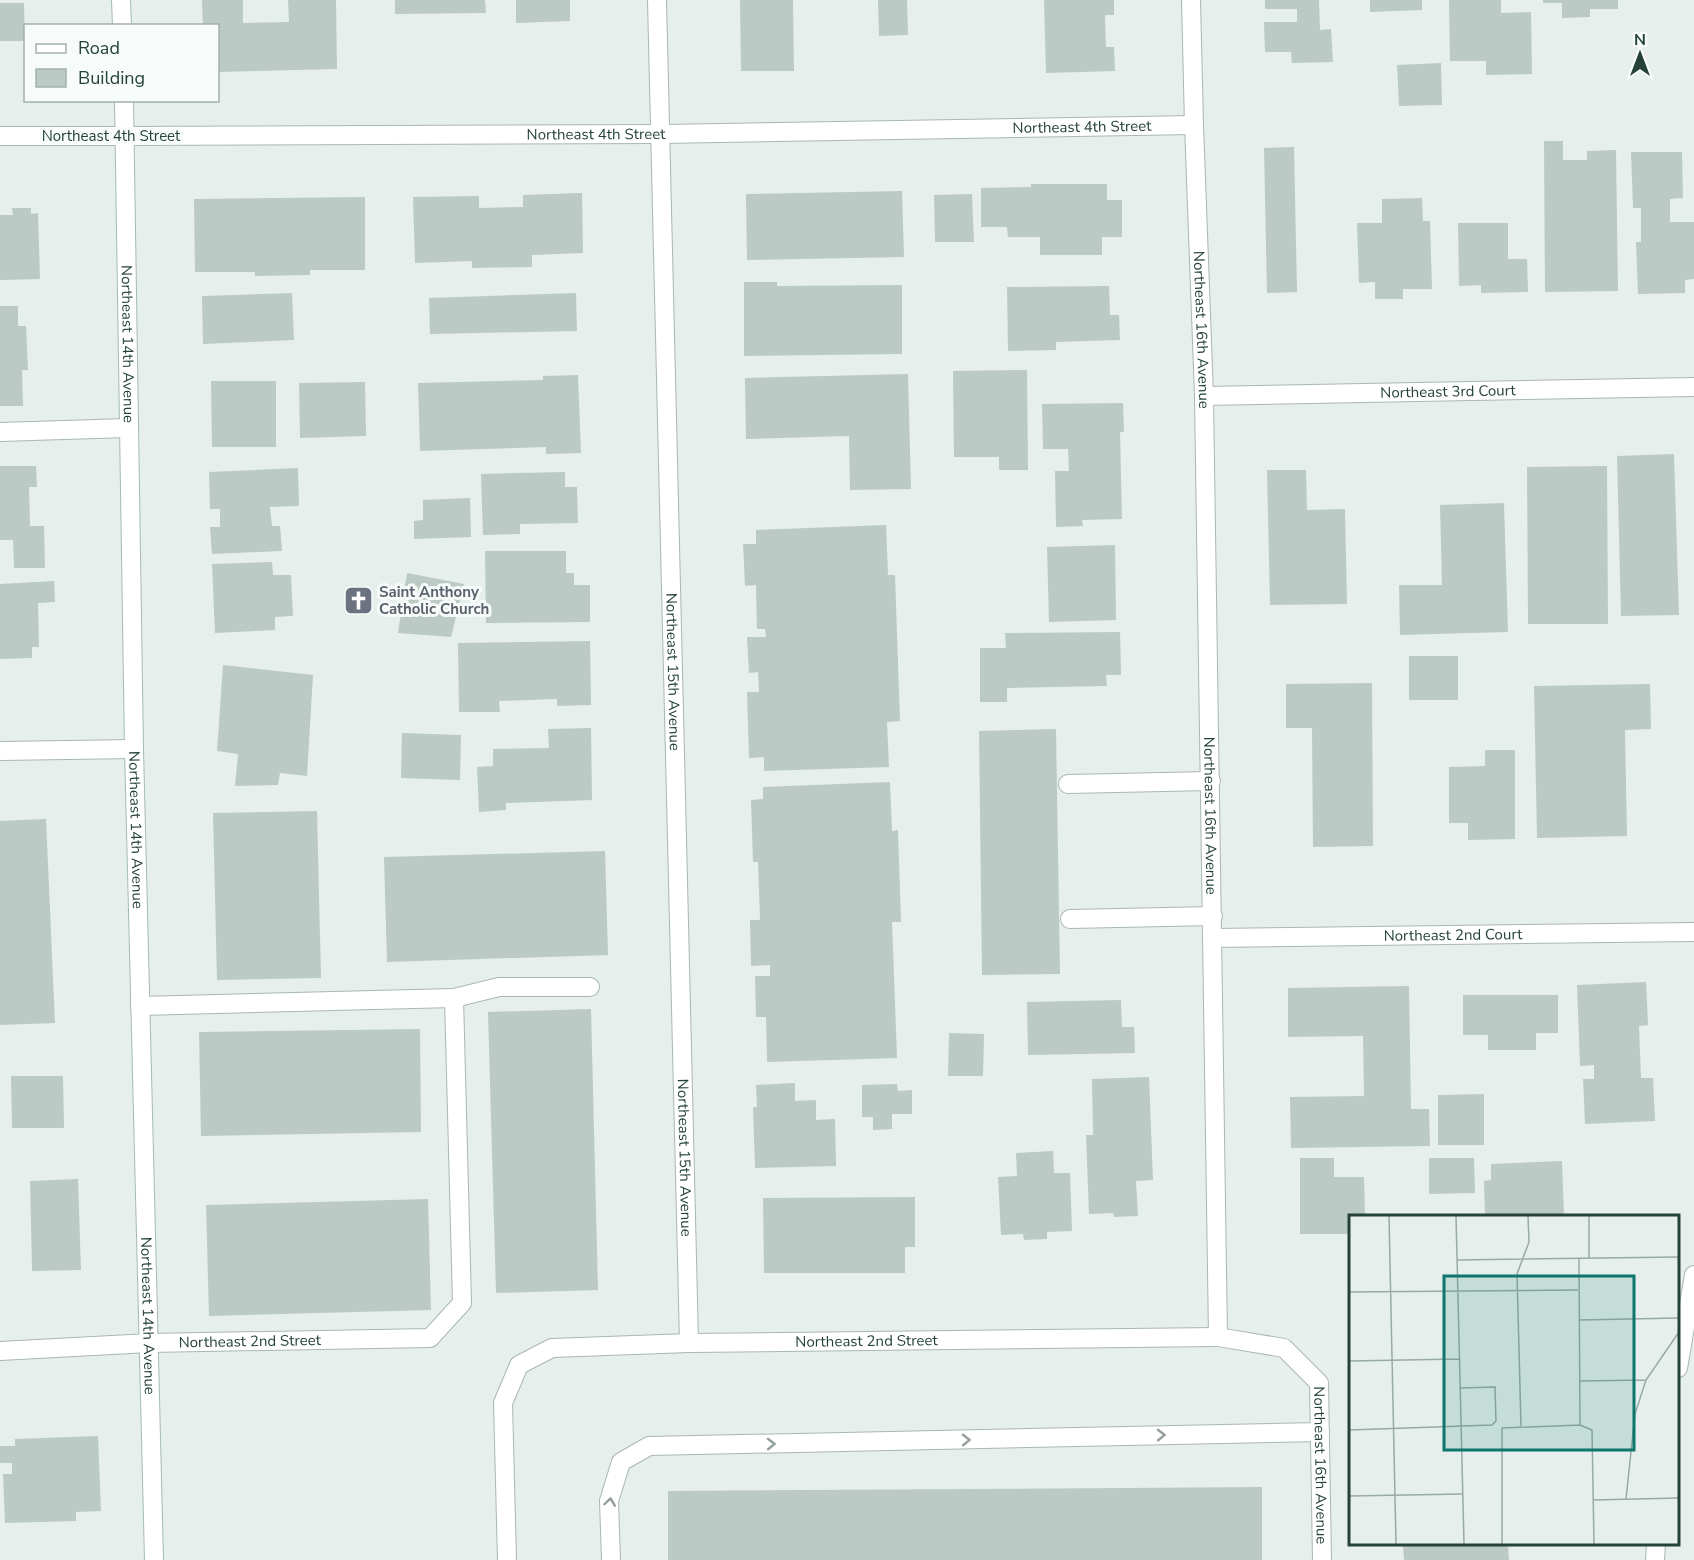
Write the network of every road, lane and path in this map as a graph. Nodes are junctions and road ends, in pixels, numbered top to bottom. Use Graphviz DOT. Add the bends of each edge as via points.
graph roads {
  1 [pos="121,0"];
  2 [pos="657,0"];
  3 [pos="1191,0"];
  4 [pos="122,24"];
  5 [pos="124,102"];
  6 [pos="1194,126"];
  7 [pos="661,134"];
  8 [pos="0,136"];
  9 [pos="124,136"];
  10 [pos="1694,387"];
  11 [pos="1204,396"];
  12 [pos="128,428"];
  13 [pos="0,432"];
  14 [pos="134,749"];
  15 [pos="0,751"];
  16 [pos="1211,781"];
  17 [pos="1068,784"];
  18 [pos="1213,916"];
  19 [pos="1070,919"];
  20 [pos="1694,932"];
  21 [pos="1213,938"];
  22 [pos="590,987"];
  23 [pos="454,999"];
  24 [pos="140,1006"];
  25 [pos="1694,1275"];
  26 [pos="1218,1337"];
  27 [pos="149,1343"];
  28 [pos="689,1343"];
  29 [pos="0,1351"];
  30 [pos="1679,1357"];
  31 [pos="1320,1432"];
  32 [pos="1656,1545"];
  33 [pos="154,1560"];
  34 [pos="507,1560"];
  35 [pos="611,1560"];
  36 [pos="1322,1560"];
  37 [pos="1655,1560"];
  1 -- 4 [label="street"];
  2 -- 7 [label="street, Northeast 15th Avenue"];
  3 -- 6 [label="street, Northeast 16th Avenue"];
  5 -- 9 [label="street, Northeast 14th Avenue"];
  6 -- 7 [label="street, Northeast 4th Street"];
  6 -- 11 [label="street, Northeast 16th Avenue"];
  7 -- 9 [label="street, Northeast 4th Street"];
  7 -- 28 [label="street, Northeast 15th Avenue"];
  8 -- 9 [label="street, Northeast 4th Street"];
  9 -- 12 [label="street, Northeast 14th Avenue"];
  10 -- 11 [label="street, Northeast 3rd Court"];
  11 -- 16 [label="street, Northeast 16th Avenue"];
  12 -- 13 [label="street"];
  12 -- 14 [label="street, Northeast 14th Avenue"];
  14 -- 15 [label="street"];
  14 -- 24 [label="street, Northeast 14th Avenue"];
  16 -- 17 [label="street"];
  16 -- 18 [label="street, Northeast 16th Avenue"];
  18 -- 19 [label="street"];
  18 -- 21 [label="street, Northeast 16th Avenue"];
  20 -- 21 [label="street, Northeast 2nd Court"];
  21 -- 26 [label="street, Northeast 16th Avenue"];
  22 -- 23 [label="street" via="499,987"];
  23 -- 24 [label="street"];
  23 -- 27 [label="street, Northeast 2nd Street" via="462,1303 430,1338"];
  24 -- 27 [label="street, Northeast 14th Avenue"];
  25 -- 30 [label="street"];
  26 -- 28 [label="street, Northeast 2nd Street"];
  26 -- 31 [label="street, Northeast 16th Avenue" via="1284,1348 1319,1383"];
  27 -- 29 [label="street, Northeast 2nd Street"];
  27 -- 33 [label="street, Northeast 14th Avenue"];
  28 -- 34 [label="street, Northeast 2nd Street" via="552,1348 519,1365 503,1403"];
  35 -- 31 [label="street, one-way" via="609,1501 621,1462 650,1446"];
  31 -- 36 [label="street, Northeast 16th Avenue"];
  32 -- 37 [label="street"];
}
